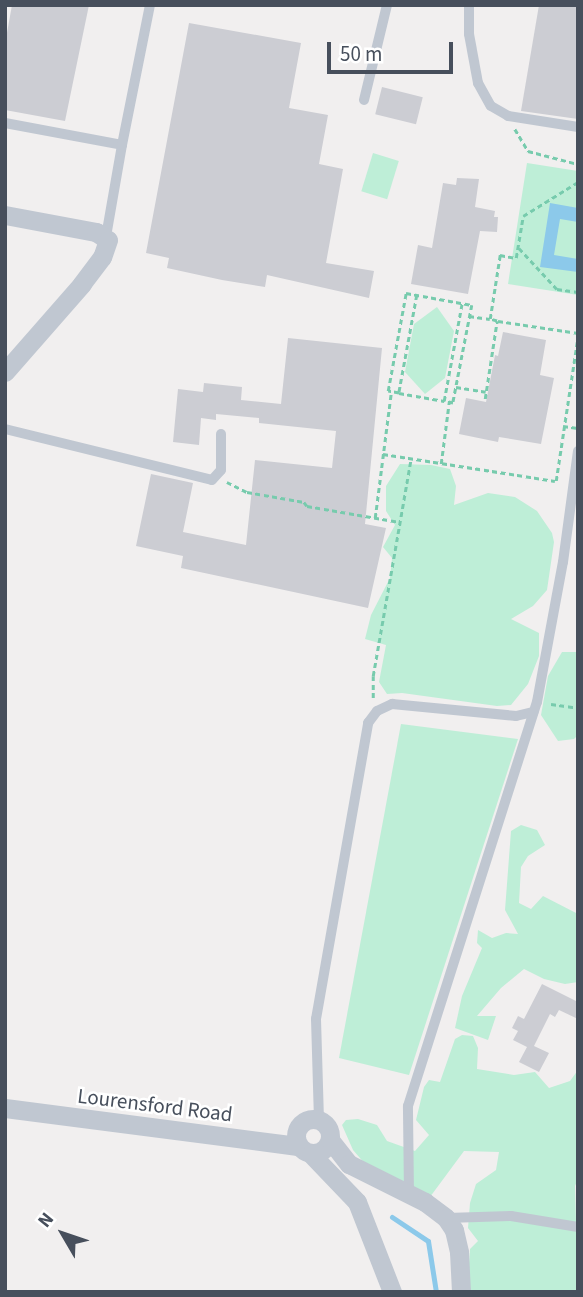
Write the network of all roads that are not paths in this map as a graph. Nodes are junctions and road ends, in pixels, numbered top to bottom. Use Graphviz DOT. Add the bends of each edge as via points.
graph roads {
  1 [pos="150,5"];
  2 [pos="387,5"];
  3 [pos="469,5"];
  4 [pos="364,100"];
  5 [pos="5,122"];
  6 [pos="578,127"];
  7 [pos="122,145"];
  8 [pos="5,215"];
  9 [pos="106,237"];
  10 [pos="5,372"];
  11 [pos="5,429"];
  12 [pos="221,434"];
  13 [pos="578,451"];
  14 [pos="536,707"];
  15 [pos="5,1108"];
  16 [pos="319,1120"];
  17 [pos="330,1140"];
  18 [pos="305,1150"];
  19 [pos="409,1194"];
  20 [pos="446,1218"];
  21 [pos="578,1227"];
  22 [pos="392,1292"];
  23 [pos="461,1292"];
  1 -- 7 [label="lane"];
  2 -- 4 [label="lane"];
  3 -- 6 [label="lane" via="478,83 491,106 505,115"];
  5 -- 7 [label="lane"];
  7 -- 9 [label="lane"];
  8 -- 9 [label="street"];
  9 -- 10 [label="street" via="102,257"];
  11 -- 12 [label="lane" via="217,478"];
  13 -- 14 [label="lane"];
  14 -- 16 [label="lane" via="516,716 400,704 377,711 366,730 316,1019"];
  14 -- 19 [label="lane" via="408,1106"];
  15 -- 18 [label="street, Lourensford Road"];
  16 -- 17 [label="street" via="330,1132"];
  16 -- 18 [label="street" via="299,1126 296,1139"];
  17 -- 18 [label="street" via="326,1147"];
  17 -- 19 [label="street" via="349,1164"];
  18 -- 22 [label="street" via="357,1202"];
  19 -- 20 [label="street"];
  20 -- 21 [label="lane" via="511,1216"];
  20 -- 23 [label="street" via="459,1252"];
}
